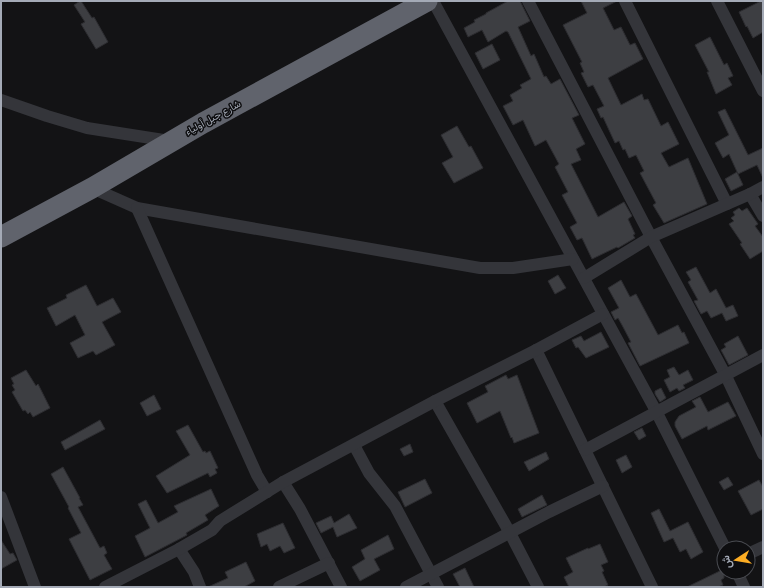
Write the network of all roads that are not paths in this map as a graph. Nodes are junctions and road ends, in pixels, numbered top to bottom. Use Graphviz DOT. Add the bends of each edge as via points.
graph roads {
  1 [pos="528,1"];
  2 [pos="625,1"];
  3 [pos="717,1"];
  4 [pos="424,2"];
  5 [pos="763,91"];
  6 [pos="1,100"];
  7 [pos="171,141"];
  8 [pos="763,187"];
  9 [pos="92,188"];
  10 [pos="750,194"];
  11 [pos="727,204"];
  12 [pos="137,208"];
  13 [pos="763,216"];
  14 [pos="1,237"];
  15 [pos="651,237"];
  16 [pos="573,258"];
  17 [pos="584,278"];
  18 [pos="603,314"];
  19 [pos="536,350"];
  20 [pos="763,355"];
  21 [pos="726,374"];
  22 [pos="435,401"];
  23 [pos="656,411"];
  24 [pos="354,444"];
  25 [pos="585,450"];
  26 [pos="763,454"];
  27 [pos="283,482"];
  28 [pos="603,486"];
  29 [pos="267,492"];
  30 [pos="1,496"];
  31 [pos="510,533"];
  32 [pos="721,540"];
  33 [pos="179,549"];
  34 [pos="329,563"];
  35 [pos="431,574"];
  36 [pos="35,587"];
  37 [pos="105,587"];
  38 [pos="200,587"];
  39 [pos="279,587"];
  40 [pos="341,587"];
  41 [pos="406,587"];
  42 [pos="438,587"];
  43 [pos="538,587"];
  44 [pos="652,587"];
  1 -- 15 [label="street"];
  2 -- 11 [label="street"];
  3 -- 5 [label="street"];
  4 -- 7 [label="highway, شارع جبل أولياء"];
  4 -- 16 [label="street"];
  6 -- 7 [label="street" via="87,128"];
  7 -- 9 [label="highway, شارع جبل أولياء"];
  8 -- 10 [label="street"];
  9 -- 12 [label="street"];
  9 -- 14 [label="highway, شارع جبل أولياء"];
  10 -- 11 [label="street"];
  10 -- 13 [label="street"];
  11 -- 15 [label="street"];
  12 -- 16 [label="street" via="480,268 513,268"];
  12 -- 29 [label="street" via="257,476"];
  15 -- 17 [label="street"];
  15 -- 21 [label="street"];
  16 -- 17 [label="street"];
  17 -- 18 [label="street"];
  18 -- 19 [label="street"];
  18 -- 23 [label="street"];
  19 -- 22 [label="street"];
  19 -- 25 [label="street"];
  20 -- 21 [label="street"];
  21 -- 23 [label="street"];
  21 -- 26 [label="street"];
  22 -- 24 [label="street"];
  22 -- 31 [label="street"];
  23 -- 25 [label="street"];
  23 -- 32 [label="street"];
  24 -- 27 [label="street"];
  24 -- 35 [label="street" via="369,473 395,506"];
  25 -- 28 [label="street"];
  27 -- 29 [label="street"];
  27 -- 34 [label="street"];
  28 -- 31 [label="street"];
  28 -- 44 [label="street"];
  29 -- 33 [label="street"];
  30 -- 36 [label="street"];
  31 -- 35 [label="street"];
  31 -- 43 [label="street"];
  33 -- 37 [label="street"];
  33 -- 38 [label="street" via="194,572"];
  34 -- 39 [label="street"];
  34 -- 40 [label="street"];
  35 -- 41 [label="street"];
  35 -- 42 [label="street"];
}
